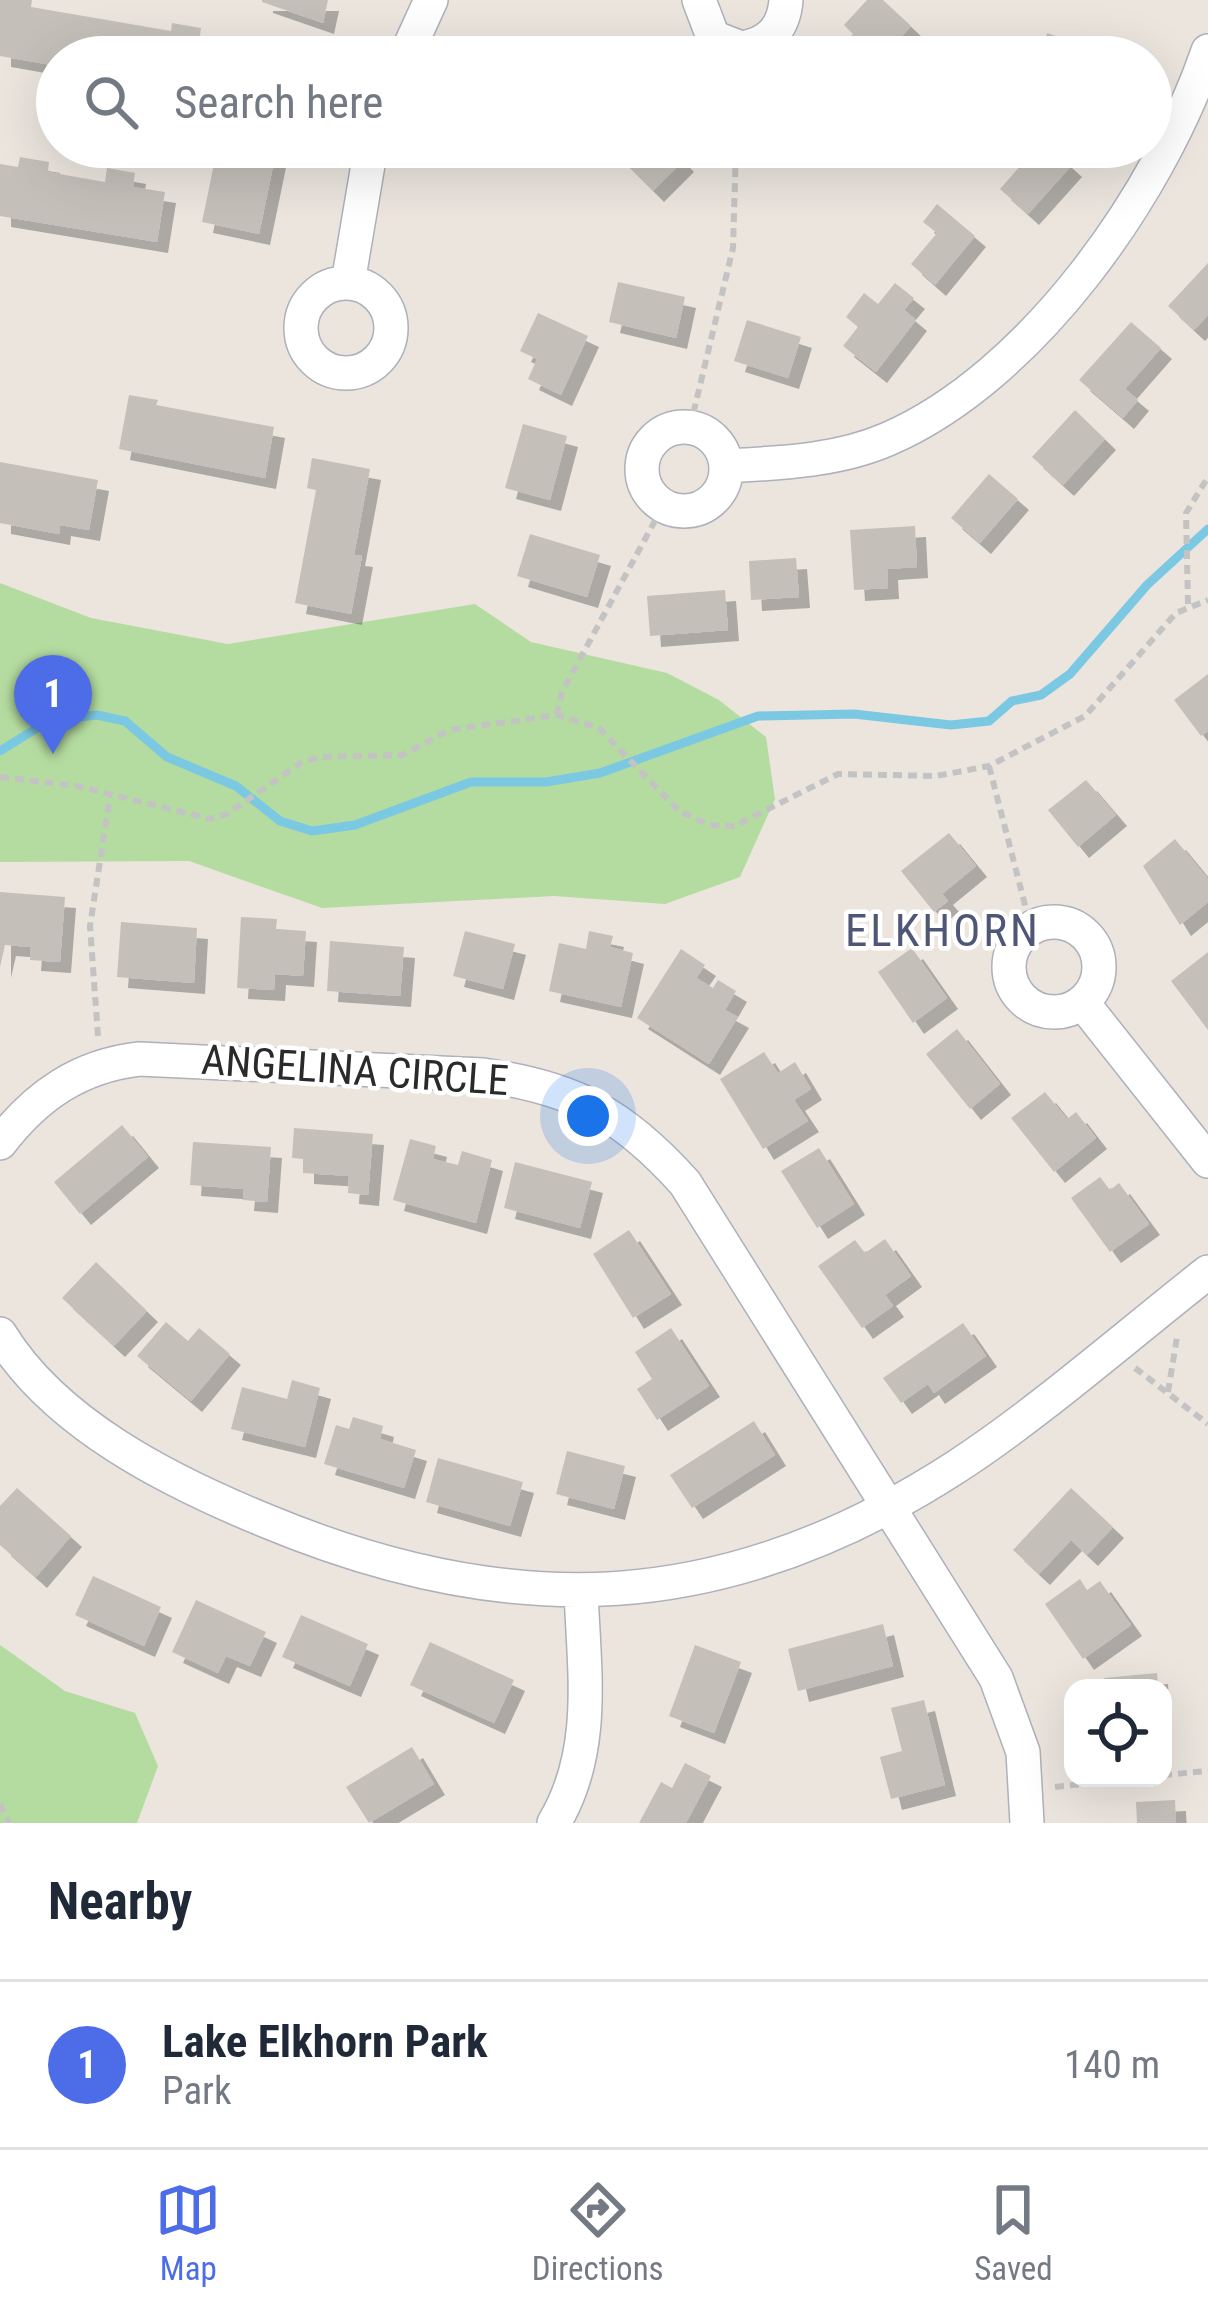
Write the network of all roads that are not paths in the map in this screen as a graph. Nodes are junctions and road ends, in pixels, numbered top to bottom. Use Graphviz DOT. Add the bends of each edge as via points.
graph roads {
  1 [pos="431,0"];
  2 [pos="699,0"];
  3 [pos="786,0"];
  4 [pos="415,36"];
  5 [pos="712,36"];
  6 [pos="772,36"];
  7 [pos="1208,51"];
  8 [pos="1172,132"];
  9 [pos="367,168"];
  10 [pos="1154,168"];
  11 [pos="347,283"];
  12 [pos="726,466"];
  13 [pos="1082,1002"];
  14 [pos="0,1143"];
  15 [pos="1208,1161"];
  16 [pos="1208,1272"];
  17 [pos="0,1334"];
  18 [pos="886,1507"];
  19 [pos="580,1591"];
  20 [pos="1028,1806"];
  21 [pos="554,1823"];
  1 -- 4 [label="street"];
  2 -- 5 [label="street"];
  3 -- 6 [label="street"];
  7 -- 8 [label="street"];
  9 -- 11 [label="street"];
  10 -- 12 [label="street" via="1095,257 962,396 886,441 794,462"];
  12 -- 12 [label="street" via="721,448 690,427 661,434 642,465 644,484 679,511 707,504"];
  13 -- 13 [label="street" via="1099,975 1094,944 1061,922 1031,928 1011,954 1023,1000 1048,1011"];
  13 -- 15 [label="street"];
  14 -- 18 [label="street, ANGELINA CIRCLE" via="25,1110 104,1064 183,1058 483,1075 531,1082 615,1116 685,1183"];
  16 -- 18 [label="street" via="958,1466"];
  17 -- 19 [label="street" via="15,1358 98,1432 208,1497 408,1571"];
  18 -- 19 [label="street" via="767,1562"];
  18 -- 20 [label="street, ANGELINA CIRCLE" via="996,1678 1023,1752"];
  19 -- 21 [label="street" via="586,1733 581,1766"];
}
